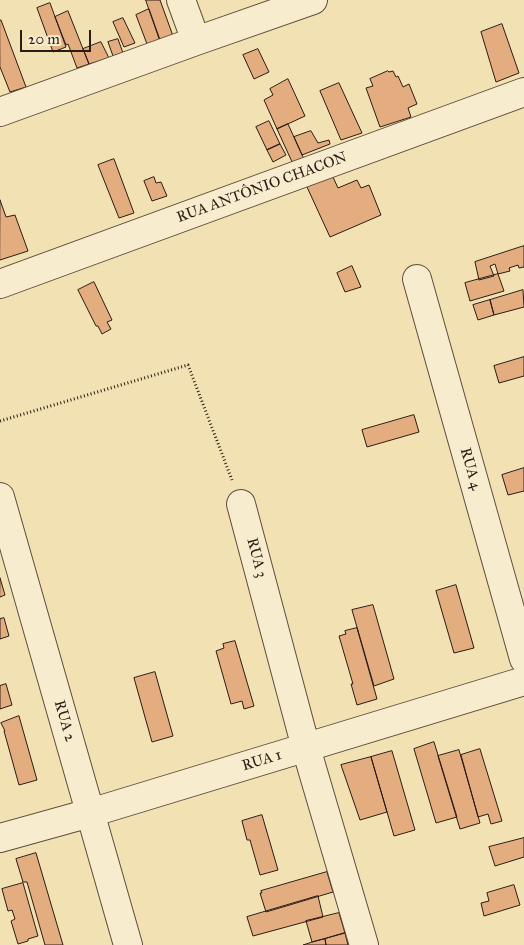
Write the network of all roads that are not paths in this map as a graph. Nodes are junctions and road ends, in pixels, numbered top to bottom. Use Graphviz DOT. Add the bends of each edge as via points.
graph roads {
  1 [pos="181,0"];
  2 [pos="312,0"];
  3 [pos="196,41"];
  4 [pos="524,92"];
  5 [pos="0,112"];
  6 [pos="417,278"];
  7 [pos="0,284"];
  8 [pos="0,498"];
  9 [pos="241,504"];
  10 [pos="524,659"];
  11 [pos="524,681"];
  12 [pos="306,748"];
  13 [pos="90,813"];
  14 [pos="0,838"];
  15 [pos="128,945"];
  16 [pos="364,945"];
  1 -- 3 [label="street"];
  2 -- 3 [label="street"];
  3 -- 5 [label="street"];
  4 -- 7 [label="street, RUA ANTÔNIO CHACON"];
  6 -- 10 [label="street, RUA 4"];
  8 -- 13 [label="street, RUA 2"];
  9 -- 12 [label="street, RUA 3"];
  11 -- 12 [label="street, RUA 1"];
  12 -- 13 [label="street, RUA 1"];
  12 -- 16 [label="street, RUA 3"];
  13 -- 14 [label="street, RUA 1"];
  13 -- 15 [label="street, RUA 2"];
}
